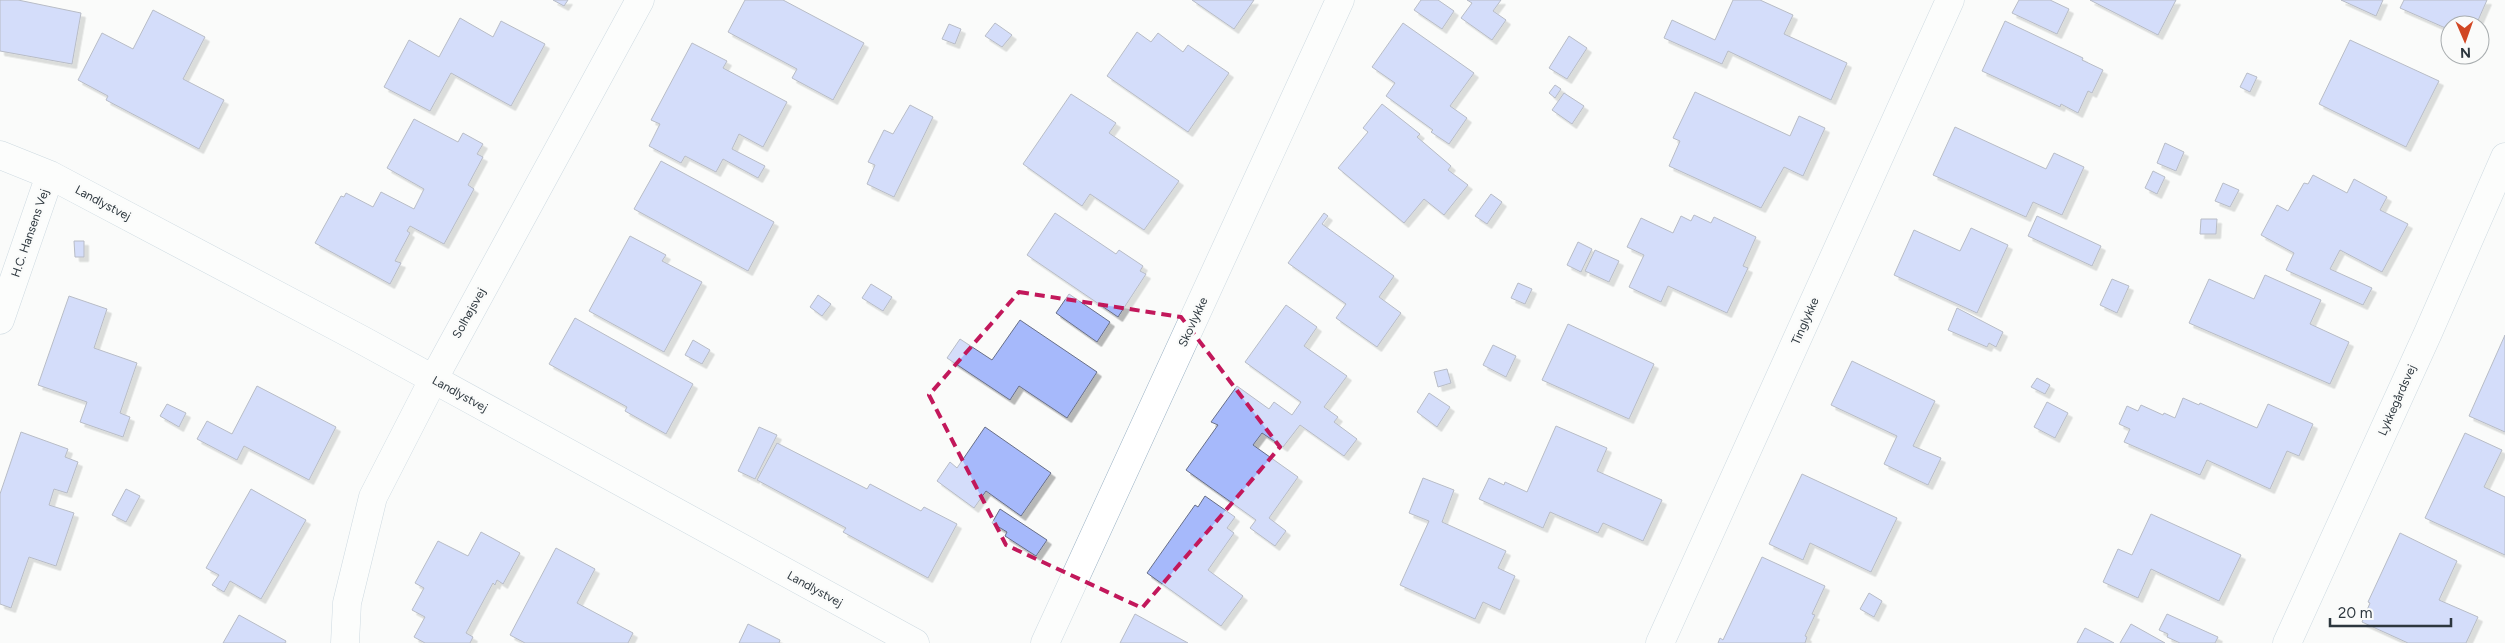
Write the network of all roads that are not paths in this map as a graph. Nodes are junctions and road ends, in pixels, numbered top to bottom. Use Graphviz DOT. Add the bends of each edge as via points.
graph roads {
  1 [pos="640,0"];
  2 [pos="1340,0"];
  3 [pos="1950,0"];
  4 [pos="0,155"];
  5 [pos="2505,157"];
  6 [pos="50,175"];
  7 [pos="0,320"];
  8 [pos="433,380"];
  9 [pos="345,643"];
  10 [pos="915,643"];
  11 [pos="1045,643"];
  12 [pos="1660,643"];
  13 [pos="2287,643"];
  1 -- 8 [label="street, Solhøjsvej"];
  2 -- 11 [label="street, Skovlykke"];
  3 -- 12 [label="street, Tinglykke"];
  4 -- 6 [label="street, Landlystvej"];
  5 -- 13 [label="street, Lykkegårdsvej"];
  6 -- 7 [label="street, H.C. Hansens Vej"];
  6 -- 8 [label="street, Landlystvej"];
  8 -- 9 [label="street, Solhøjsvej" via="373,497 347,603"];
  8 -- 10 [label="street, Landlystvej"];
}
